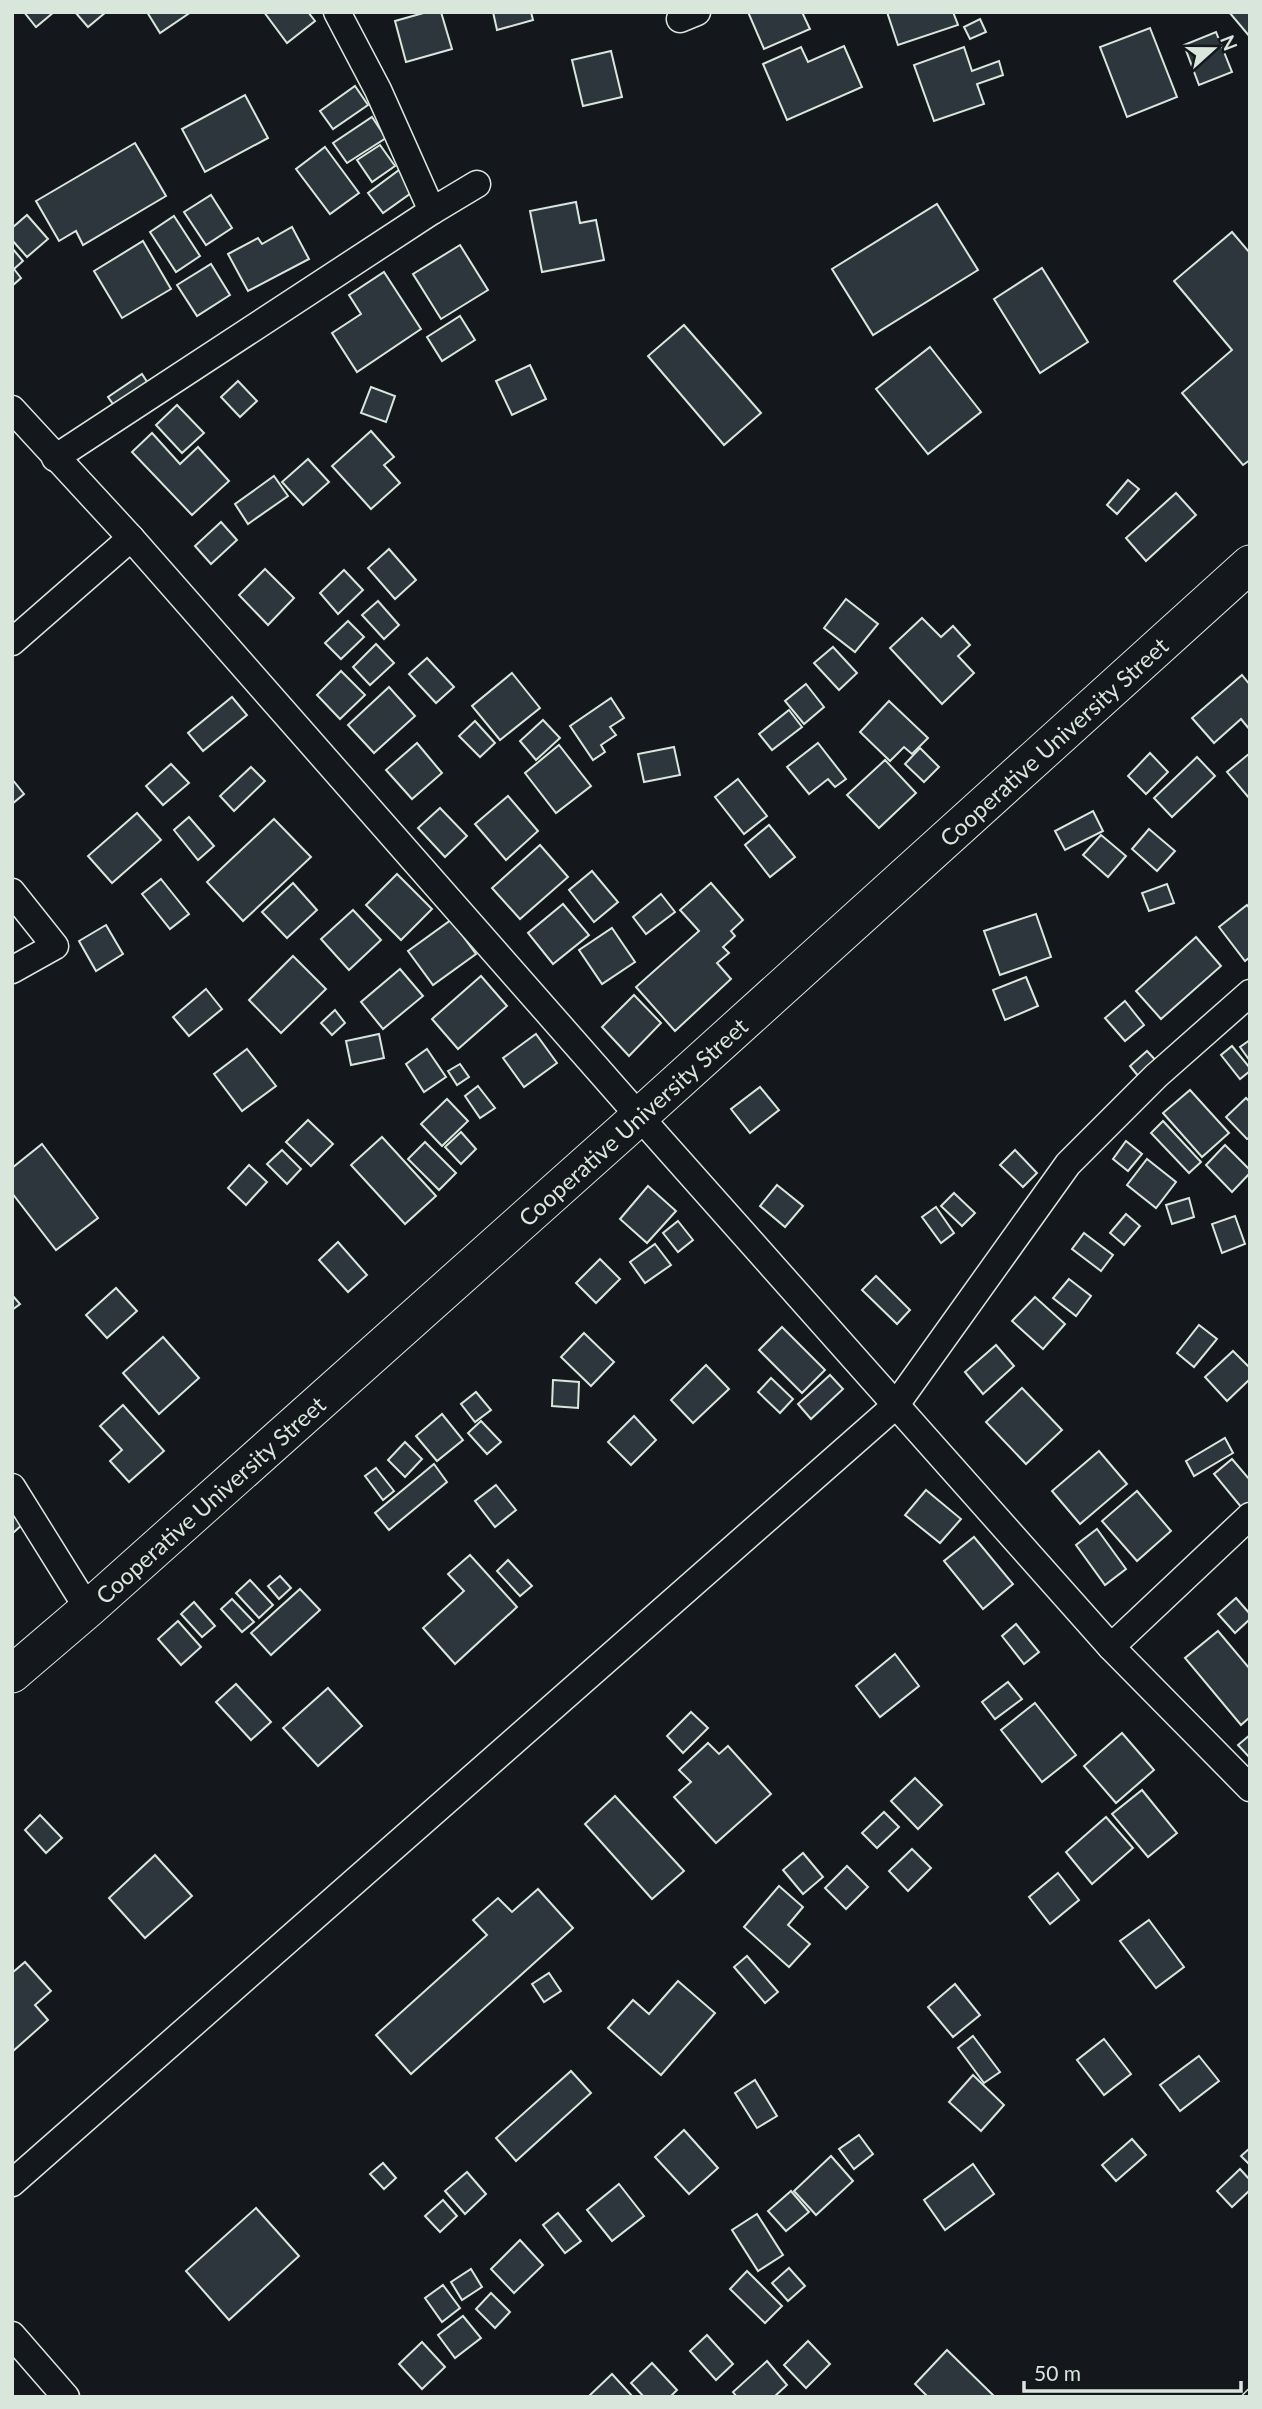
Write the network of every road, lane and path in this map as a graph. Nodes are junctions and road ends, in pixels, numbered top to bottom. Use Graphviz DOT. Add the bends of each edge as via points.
graph roads {
  1 [pos="338,12"];
  2 [pos="477,184"];
  3 [pos="432,211"];
  4 [pos="12,409"];
  5 [pos="55,458"];
  6 [pos="131,538"];
  7 [pos="1250,564"];
  8 [pos="12,642"];
  9 [pos="12,892"];
  10 [pos="12,970"];
  11 [pos="1250,993"];
  12 [pos="639,1116"];
  13 [pos="895,1406"];
  14 [pos="12,1487"];
  15 [pos="1250,1516"];
  16 [pos="88,1609"];
  17 [pos="1111,1647"];
  18 [pos="12,1674"];
  19 [pos="1250,1788"];
  20 [pos="12,2183"];
  21 [pos="12,2335"];
  22 [pos="66,2397"];
  1 -- 3 [label="street"];
  2 -- 3 [label="street"];
  3 -- 5 [label="street"];
  4 -- 5 [label="street"];
  5 -- 6 [label="street"];
  6 -- 8 [label="street"];
  6 -- 12 [label="street"];
  7 -- 12 [label="street, Cooperative University Street"];
  9 -- 10 [label="street" via="55,946"];
  11 -- 13 [label="street" via="1156,1076 1068,1164"];
  12 -- 13 [label="street"];
  12 -- 16 [label="street, Cooperative University Street"];
  13 -- 17 [label="street"];
  13 -- 20 [label="street"];
  14 -- 16 [label="street"];
  15 -- 17 [label="street"];
  16 -- 18 [label="street, Cooperative University Street"];
  17 -- 19 [label="street"];
  21 -- 22 [label="street"];
}
